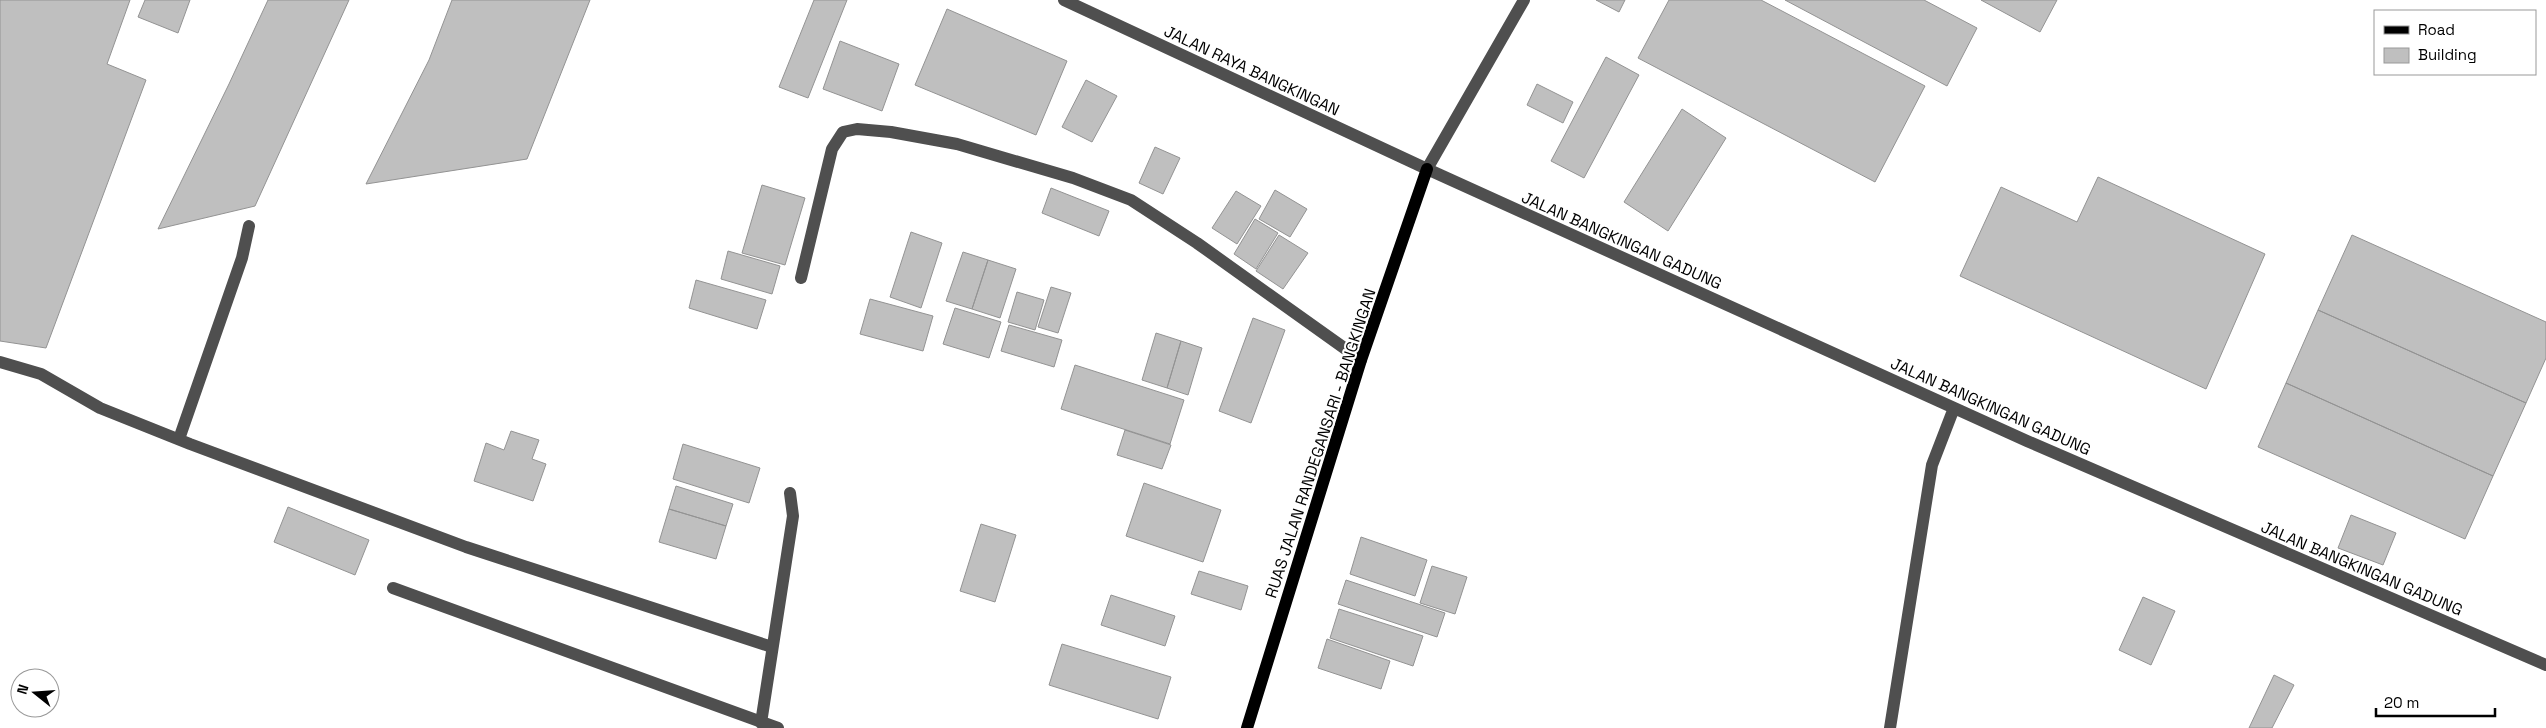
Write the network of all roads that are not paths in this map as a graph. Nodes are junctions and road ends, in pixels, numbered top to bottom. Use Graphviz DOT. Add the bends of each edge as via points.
graph roads {
  1 [pos="1064,0"];
  2 [pos="1524,0"];
  3 [pos="1426,169"];
  4 [pos="249,226"];
  5 [pos="801,278"];
  6 [pos="1361,360"];
  7 [pos="0,362"];
  8 [pos="1954,408"];
  9 [pos="179,439"];
  10 [pos="790,493"];
  11 [pos="393,588"];
  12 [pos="772,647"];
  13 [pos="2546,665"];
  14 [pos="761,723"];
  15 [pos="778,728"];
  16 [pos="1247,728"];
  17 [pos="1890,728"];
  1 -- 3 [label="street, JALAN RAYA BANGKINGAN"];
  2 -- 3 [label="street"];
  3 -- 6 [label="main road, RUAS JALAN RANDEGANSARI - BANGKINGAN"];
  3 -- 8 [label="street, JALAN BANGKINGAN GADUNG"];
  4 -- 9 [label="street" via="242,258"];
  5 -- 6 [label="street" via="832,149 842,132 890,132 957,144 1073,178 1131,200"];
  6 -- 16 [label="main road, RUAS JALAN RANDEGANSARI - BANGKINGAN"];
  7 -- 9 [label="street" via="41,374 100,408"];
  8 -- 13 [label="street, JALAN BANGKINGAN GADUNG"];
  8 -- 17 [label="street" via="1932,465"];
  9 -- 12 [label="street" via="466,547"];
  10 -- 12 [label="street" via="792,516"];
  11 -- 14 [label="street"];
  12 -- 14 [label="street"];
  14 -- 15 [label="street"];
}
